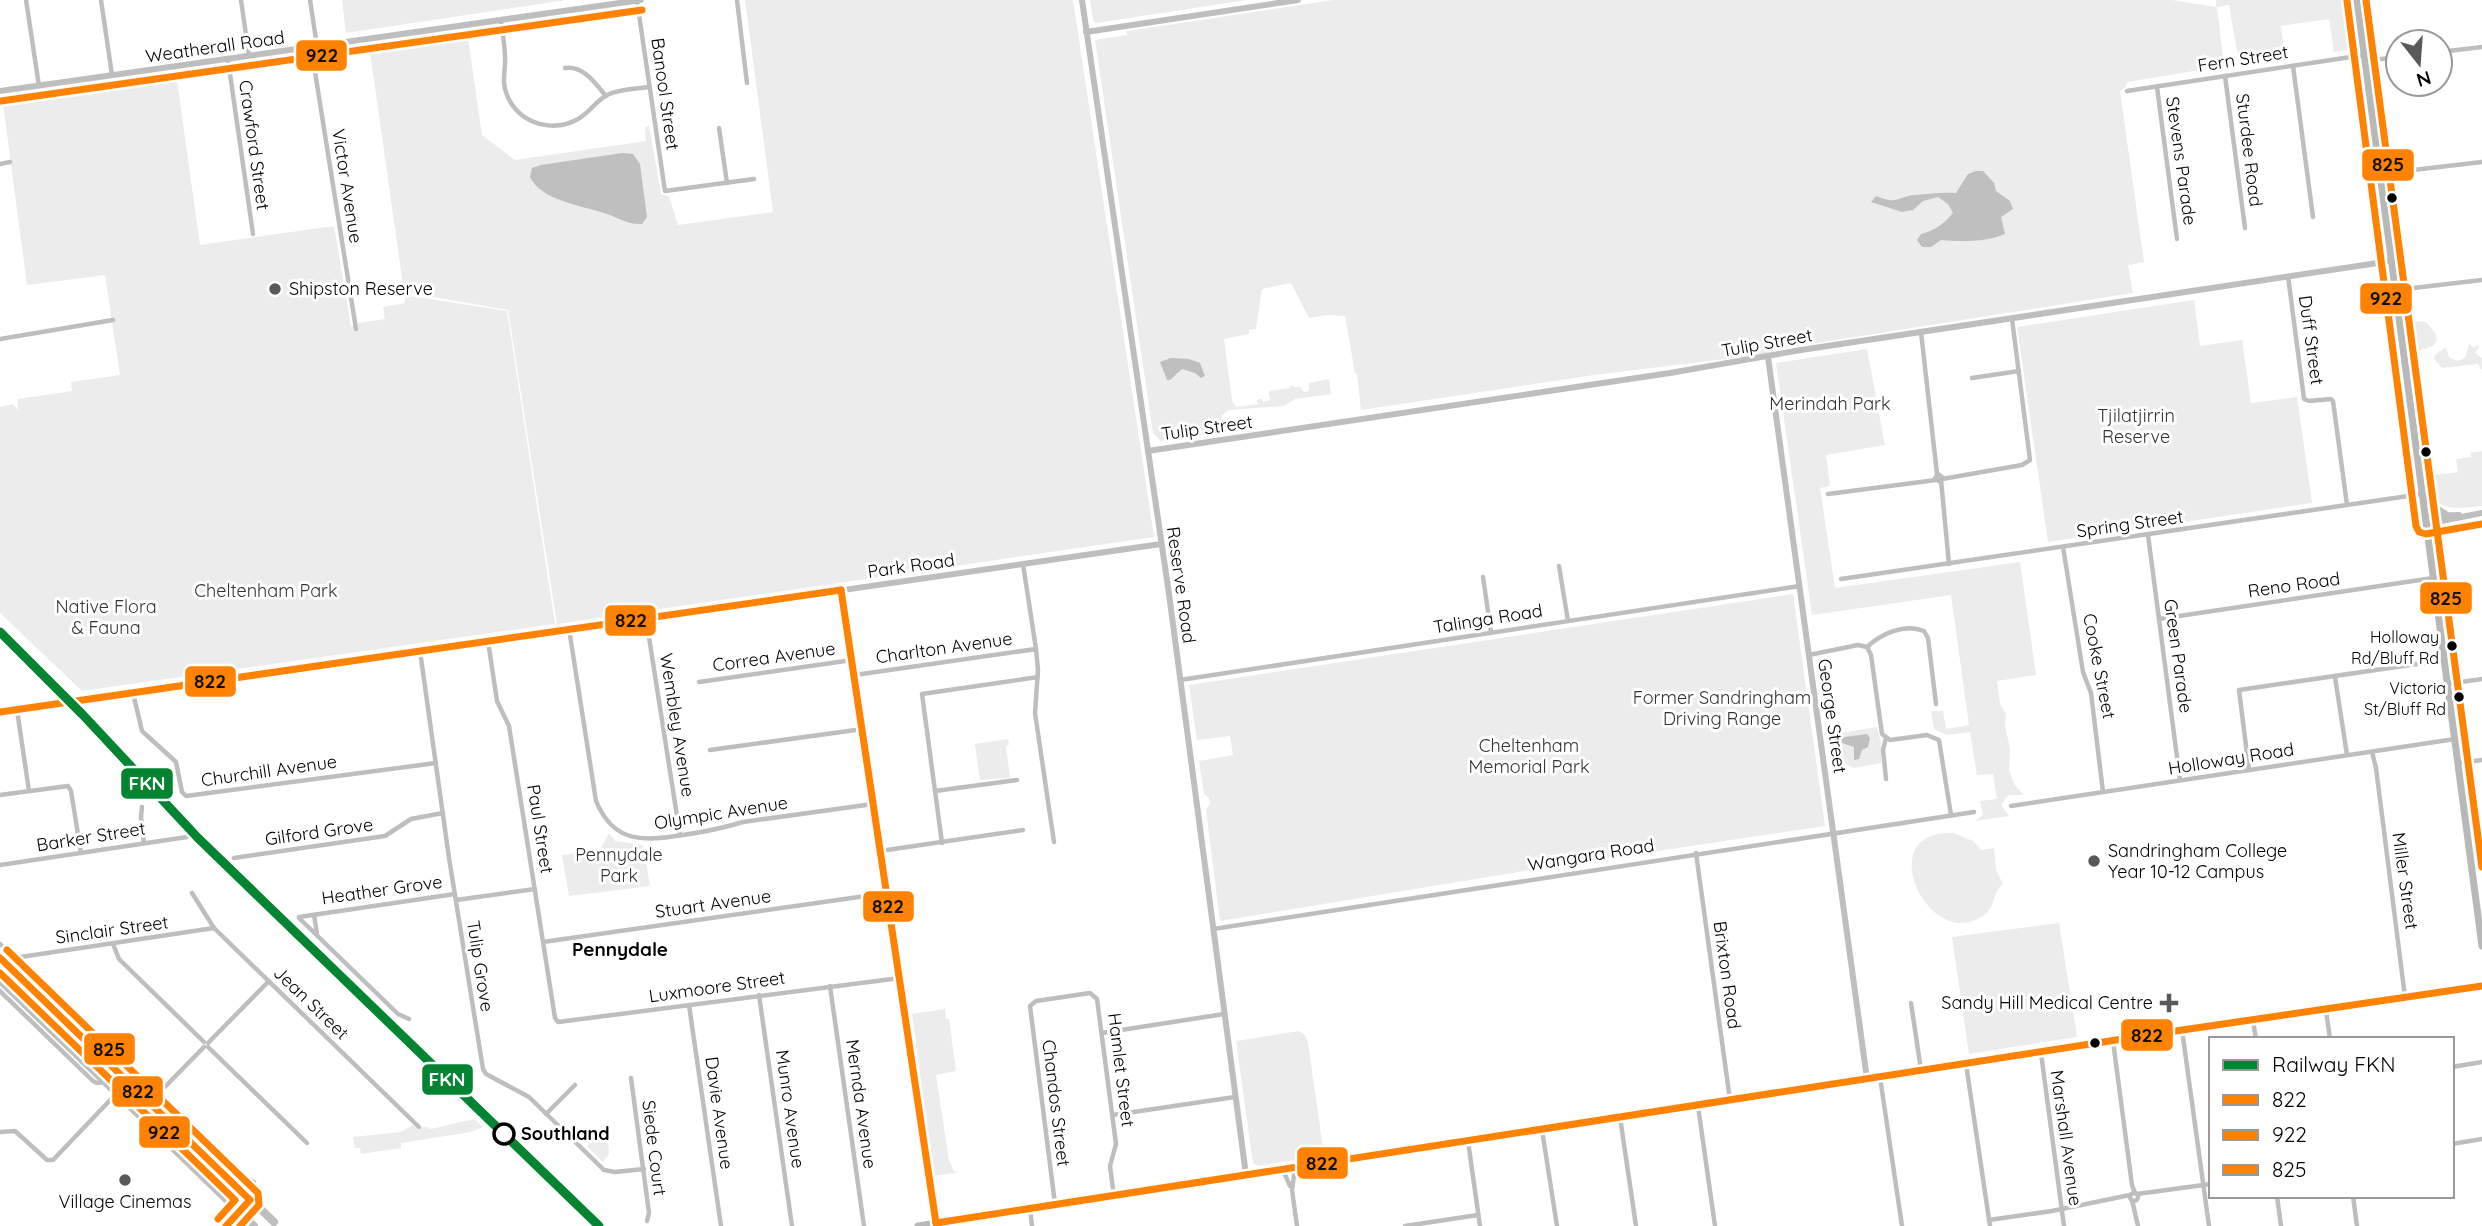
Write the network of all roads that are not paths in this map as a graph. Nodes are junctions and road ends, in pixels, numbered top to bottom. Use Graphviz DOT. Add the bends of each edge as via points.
graph roads {
  1 [pos="26,0"];
  2 [pos="101,0"];
  3 [pos="241,0"];
  4 [pos="310,0"];
  5 [pos="639,0"];
  6 [pos="737,0"];
  7 [pos="1082,0"];
  8 [pos="1298,0"];
  9 [pos="2356,0"];
  10 [pos="500,20"];
  11 [pos="1086,32"];
  12 [pos="314,47"];
  13 [pos="2482,47"];
  14 [pos="2454,50"];
  15 [pos="249,57"];
  16 [pos="2384,57"];
  17 [pos="2364,58"];
  18 [pos="228,60"];
  19 [pos="2293,66"];
  20 [pos="565,68"];
  21 [pos="112,75"];
  22 [pos="2225,76"];
  23 [pos="747,83"];
  24 [pos="39,86"];
  25 [pos="649,87"];
  26 [pos="2157,87"];
  27 [pos="0,91"];
  28 [pos="2127,91"];
  29 [pos="606,96"];
  30 [pos="719,128"];
  31 [pos="10,162"];
  32 [pos="2482,162"];
  33 [pos="0,164"];
  34 [pos="2379,174"];
  35 [pos="754,179"];
  36 [pos="727,183"];
  37 [pos="2313,217"];
  38 [pos="2245,228"];
  39 [pos="253,234"];
  40 [pos="2178,239"];
  41 [pos="2391,261"];
  42 [pos="2288,276"];
  43 [pos="2482,279"];
  44 [pos="2395,290"];
  45 [pos="2012,318"];
  46 [pos="113,320"];
  47 [pos="356,329"];
  48 [pos="1919,332"];
  49 [pos="0,339"];
  50 [pos="1768,357"];
  51 [pos="2019,370"];
  52 [pos="1972,378"];
  53 [pos="1148,451"];
  54 [pos="1939,477"];
  55 [pos="1828,494"];
  56 [pos="2422,494"];
  57 [pos="2347,505"];
  58 [pos="2482,513"];
  59 [pos="2446,514"];
  60 [pos="2464,516"];
  61 [pos="2425,520"];
  62 [pos="2148,535"];
  63 [pos="1161,544"];
  64 [pos="2065,547"];
  65 [pos="1023,564"];
  66 [pos="1950,564"];
  67 [pos="1559,566"];
  68 [pos="1483,577"];
  69 [pos="2433,578"];
  70 [pos="1841,579"];
  71 [pos="1800,586"];
  72 [pos="841,590"];
  73 [pos="646,618"];
  74 [pos="2159,619"];
  75 [pos="1567,621"];
  76 [pos="569,629"];
  77 [pos="1491,632"];
  78 [pos="488,641"];
  79 [pos="1867,647"];
  80 [pos="1036,649"];
  81 [pos="419,651"];
  82 [pos="1809,655"];
  83 [pos="852,660"];
  84 [pos="2444,660"];
  85 [pos="855,675"];
  86 [pos="2335,676"];
  87 [pos="1038,677"];
  88 [pos="2482,679"];
  89 [pos="1180,680"];
  90 [pos="699,682"];
  91 [pos="2447,684"];
  92 [pos="133,693"];
  93 [pos="1936,704"];
  94 [pos="17,710"];
  95 [pos="0,712"];
  96 [pos="863,729"];
  97 [pos="1886,738"];
  98 [pos="2455,739"];
  99 [pos="710,750"];
  100 [pos="2373,752"];
  101 [pos="2347,755"];
  102 [pos="2482,760"];
  103 [pos="436,763"];
  104 [pos="2458,763"];
  105 [pos="2249,771"];
  106 [pos="1886,779"];
  107 [pos="1017,780"];
  108 [pos="2180,780"];
  109 [pos="29,791"];
  110 [pos="934,791"];
  111 [pos="2105,792"];
  112 [pos="0,795"];
  113 [pos="873,804"];
  114 [pos="2011,806"];
  115 [pos="142,807"];
  116 [pos="1974,811"];
  117 [pos="443,813"];
  118 [pos="1951,815"];
  119 [pos="1023,830"];
  120 [pos="1833,832"];
  121 [pos="680,835"];
  122 [pos="187,837"];
  123 [pos="1054,842"];
  124 [pos="145,843"];
  125 [pos="942,843"];
  126 [pos="880,851"];
  127 [pos="81,853"];
  128 [pos="1696,853"];
  129 [pos="234,858"];
  130 [pos="0,865"];
  131 [pos="535,889"];
  132 [pos="192,893"];
  133 [pos="887,893"];
  134 [pos="455,897"];
  135 [pos="314,915"];
  136 [pos="214,928"];
  137 [pos="1213,929"];
  138 [pos="317,934"];
  139 [pos="543,942"];
  140 [pos="0,944"];
  141 [pos="113,944"];
  142 [pos="2482,946"];
  143 [pos="0,958"];
  144 [pos="14,958"];
  145 [pos="900,976"];
  146 [pos="0,980"];
  147 [pos="269,981"];
  148 [pos="830,986"];
  149 [pos="2482,986"];
  150 [pos="0,991"];
  151 [pos="1090,993"];
  152 [pos="759,995"];
  153 [pos="2405,998"];
  154 [pos="1911,1003"];
  155 [pos="53,1004"];
  156 [pos="689,1005"];
  157 [pos="2326,1010"];
  158 [pos="1224,1014"];
  159 [pos="409,1019"];
  160 [pos="37,1021"];
  161 [pos="2253,1021"];
  162 [pos="558,1022"];
  163 [pos="2182,1030"];
  164 [pos="1102,1033"];
  165 [pos="2256,1037"];
  166 [pos="2330,1037"];
  167 [pos="2113,1041"];
  168 [pos="206,1045"];
  169 [pos="2041,1053"];
  170 [pos="2482,1062"];
  171 [pos="1966,1064"];
  172 [pos="2454,1067"];
  173 [pos="1921,1071"];
  174 [pos="1880,1077"];
  175 [pos="631,1078"];
  176 [pos="1867,1079"];
  177 [pos="575,1085"];
  178 [pos="133,1087"];
  179 [pos="148,1087"];
  180 [pos="117,1094"];
  181 [pos="156,1095"];
  182 [pos="1235,1097"];
  183 [pos="1730,1100"];
  184 [pos="1698,1105"];
  185 [pos="169,1108"];
  186 [pos="546,1114"];
  187 [pos="1113,1115"];
  188 [pos="1620,1117"];
  189 [pos="165,1118"];
  190 [pos="419,1127"];
  191 [pos="1542,1130"];
  192 [pos="0,1132"];
  193 [pos="159,1134"];
  194 [pos="190,1137"];
  195 [pos="2482,1139"];
  196 [pos="1468,1141"];
  197 [pos="307,1143"];
  198 [pos="156,1144"];
  199 [pos="2454,1144"];
  200 [pos="1296,1168"];
  201 [pos="643,1169"];
  202 [pos="218,1170"];
  203 [pos="233,1170"];
  204 [pos="1283,1170"];
  205 [pos="1246,1175"];
  206 [pos="207,1181"];
  207 [pos="230,1181"];
  208 [pos="254,1182"];
  209 [pos="2209,1184"];
  210 [pos="2204,1185"];
  211 [pos="1292,1190"];
  212 [pos="1114,1196"];
  213 [pos="2134,1197"];
  214 [pos="2277,1198"];
  215 [pos="2353,1198"];
  216 [pos="1055,1205"];
  217 [pos="2062,1208"];
  218 [pos="1030,1209"];
  219 [pos="1478,1215"];
  220 [pos="647,1221"];
  221 [pos="274,1222"];
  222 [pos="936,1223"];
  223 [pos="1990,1223"];
  224 [pos="254,1226"];
  225 [pos="721,1226"];
  226 [pos="792,1226"];
  227 [pos="864,1226"];
  228 [pos="918,1226"];
  229 [pos="1032,1226"];
  230 [pos="1297,1226"];
  231 [pos="1405,1226"];
  232 [pos="1480,1226"];
  233 [pos="1557,1226"];
  234 [pos="1636,1226"];
  235 [pos="1715,1226"];
  236 [pos="1902,1226"];
  237 [pos="2064,1226"];
  238 [pos="2138,1226"];
  239 [pos="2209,1226"];
  240 [pos="2281,1226"];
  241 [pos="2357,1226"];
  1 -- 24 [label="street"];
  2 -- 21 [label="street"];
  3 -- 15 [label="street"];
  4 -- 12 [label="street, Victor Avenue"];
  5 -- 10 [label="street, Weatherall Road"];
  5 -- 25 [label="street, Banool Street"];
  6 -- 23 [label="street"];
  7 -- 11 [label="street, Reserve Road"];
  8 -- 11 [label="street"];
  9 -- 17 [label="main road"];
  10 -- 12 [label="street, Weatherall Road"];
  10 -- 29 [label="street" via="505,87 512,104 525,117 544,126 565,125"];
  11 -- 53 [label="street, Reserve Road"];
  12 -- 15 [label="street, Weatherall Road"];
  12 -- 47 [label="street, Victor Avenue"];
  13 -- 14 [label="street"];
  15 -- 18 [label="street, Weatherall Road"];
  16 -- 17 [label="street, Fern Street"];
  17 -- 19 [label="street, Fern Street"];
  17 -- 34 [label="main road"];
  18 -- 21 [label="street, Weatherall Road"];
  18 -- 39 [label="street, Crawford Street"];
  19 -- 22 [label="street, Fern Street"];
  19 -- 37 [label="street"];
  20 -- 29 [label="street" via="581,70"];
  21 -- 24 [label="street, Weatherall Road"];
  22 -- 26 [label="street, Fern Street"];
  22 -- 38 [label="street, Sturdee Road"];
  24 -- 27 [label="street, Weatherall Road"];
  25 -- 29 [label="street"];
  25 -- 36 [label="street, Banool Street" via="664,191"];
  26 -- 28 [label="street, Fern Street"];
  26 -- 40 [label="street, Stevens Parade"];
  30 -- 36 [label="street"];
  31 -- 33 [label="street"];
  32 -- 34 [label="street"];
  34 -- 41 [label="main road"];
  35 -- 36 [label="street"];
  41 -- 42 [label="street, Tulip Street"];
  41 -- 44 [label="main road"];
  42 -- 45 [label="street, Tulip Street"];
  42 -- 57 [label="street, Duff Street" via="2304,399 2333,401"];
  43 -- 44 [label="street"];
  44 -- 56 [label="main road"];
  45 -- 48 [label="street, Tulip Street"];
  45 -- 51 [label="street"];
  46 -- 49 [label="street"];
  48 -- 50 [label="street, Tulip Street"];
  48 -- 54 [label="street"];
  50 -- 53 [label="street, Tulip Street"];
  50 -- 71 [label="street, George Street"];
  51 -- 52 [label="street"];
  51 -- 54 [label="street" via="2029,462"];
  53 -- 63 [label="street, Reserve Road"];
  54 -- 55 [label="street"];
  54 -- 66 [label="street"];
  56 -- 57 [label="street, Spring Street"];
  56 -- 59 [label="street"];
  56 -- 61 [label="main road"];
  57 -- 62 [label="street, Spring Street"];
  58 -- 60 [label="street"];
  59 -- 60 [label="street"];
  59 -- 61 [label="street"];
  60 -- 61 [label="street"];
  61 -- 69 [label="main road"];
  62 -- 64 [label="street, Spring Street"];
  62 -- 74 [label="street, Green Parade"];
  63 -- 65 [label="street, Park Road"];
  63 -- 89 [label="street, Reserve Road"];
  64 -- 66 [label="street, Spring Street"];
  64 -- 111 [label="street, Cooke Street"];
  65 -- 72 [label="street, Park Road"];
  65 -- 80 [label="street, Charlton Avenue"];
  66 -- 70 [label="street, Spring Street"];
  67 -- 75 [label="street"];
  68 -- 77 [label="street"];
  69 -- 74 [label="street, Reno Road"];
  69 -- 84 [label="main road"];
  71 -- 75 [label="street, Talinga Road"];
  71 -- 82 [label="street, George Street"];
  72 -- 73 [label="street, Park Road"];
  72 -- 83 [label="street"];
  73 -- 76 [label="street, Park Road"];
  73 -- 121 [label="street, Wembley Avenue"];
  74 -- 108 [label="street, Green Parade"];
  75 -- 77 [label="street, Talinga Road"];
  76 -- 78 [label="street, Park Road"];
  76 -- 121 [label="street, Olympic Avenue" via="600,809 614,828 628,836"];
  77 -- 89 [label="street, Talinga Road"];
  78 -- 81 [label="street, Park Road"];
  78 -- 131 [label="street, Paul Street" via="497,701 510,729"];
  79 -- 82 [label="street"];
  79 -- 93 [label="street" via="1886,633 1924,631"];
  79 -- 97 [label="street" via="1881,732"];
  80 -- 85 [label="street, Charlton Avenue"];
  80 -- 87 [label="street"];
  81 -- 92 [label="street, Park Road"];
  81 -- 103 [label="street, Tulip Grove"];
  82 -- 120 [label="street, George Street"];
  83 -- 85 [label="street"];
  83 -- 90 [label="street, Correa Avenue"];
  84 -- 86 [label="street"];
  84 -- 91 [label="main road"];
  85 -- 96 [label="street"];
  86 -- 101 [label="street"];
  86 -- 105 [label="street" via="2239,690"];
  87 -- 110 [label="street" via="922,694"];
  87 -- 123 [label="street" via="1035,713"];
  88 -- 91 [label="street"];
  89 -- 137 [label="street, Reserve Road"];
  91 -- 98 [label="main road"];
  92 -- 94 [label="street, Park Road"];
  92 -- 103 [label="street, Churchill Avenue" via="142,731 174,759 186,796"];
  94 -- 95 [label="street, Park Road"];
  94 -- 109 [label="street"];
  96 -- 99 [label="street"];
  96 -- 113 [label="street"];
  97 -- 106 [label="street"];
  97 -- 118 [label="street" via="1930,735 1939,740"];
  98 -- 100 [label="street, Holloway Road"];
  98 -- 104 [label="main road"];
  100 -- 101 [label="street, Holloway Road"];
  100 -- 153 [label="street, Miller Street"];
  101 -- 105 [label="street, Holloway Road"];
  102 -- 104 [label="street"];
  103 -- 117 [label="street, Tulip Grove"];
  104 -- 142 [label="main road"];
  105 -- 108 [label="street, Holloway Road"];
  107 -- 110 [label="street"];
  108 -- 111 [label="street, Holloway Road"];
  109 -- 112 [label="street"];
  109 -- 127 [label="street" via="69,787"];
  110 -- 125 [label="street"];
  111 -- 114 [label="street, Holloway Road"];
  113 -- 121 [label="street, Olympic Avenue"];
  113 -- 126 [label="street"];
  115 -- 124 [label="street"];
  116 -- 118 [label="street, Wangara Road"];
  117 -- 129 [label="street, Gilford Grove" via="411,819 385,836"];
  117 -- 134 [label="street, Tulip Grove"];
  118 -- 120 [label="street, Wangara Road"];
  119 -- 125 [label="street"];
  120 -- 128 [label="street, Wangara Road"];
  120 -- 176 [label="street, George Street"];
  122 -- 124 [label="street, Barker Street"];
  124 -- 127 [label="street, Barker Street"];
  125 -- 126 [label="street"];
  126 -- 133 [label="street"];
  127 -- 130 [label="street, Barker Street"];
  128 -- 137 [label="street, Wangara Road"];
  128 -- 183 [label="street, Brixton Road"];
  131 -- 134 [label="street, Heather Grove"];
  131 -- 139 [label="street, Paul Street"];
  132 -- 136 [label="street, Jean Street"];
  133 -- 139 [label="street, Stuart Avenue"];
  133 -- 145 [label="street"];
  134 -- 135 [label="street, Heather Grove"];
  134 -- 186 [label="street, Tulip Grove" via="483,1069 529,1097"];
  135 -- 138 [label="street, Heather Grove"];
  135 -- 138 [label="street, Heather Grove" via="299,917"];
  136 -- 141 [label="street, Sinclair Street"];
  136 -- 147 [label="street, Jean Street"];
  137 -- 158 [label="street, Reserve Road"];
  138 -- 159 [label="street, Heather Grove" via="398,1014"];
  139 -- 162 [label="street, Paul Street"];
  140 -- 144 [label="street"];
  141 -- 144 [label="street, Sinclair Street"];
  141 -- 168 [label="street" via="119,959"];
  143 -- 155 [label="highway"];
  144 -- 155 [label="street"];
  145 -- 148 [label="street, Luxmoore Street"];
  145 -- 222 [label="street"];
  146 -- 160 [label="highway"];
  147 -- 168 [label="street"];
  147 -- 190 [label="street, Jean Street"];
  148 -- 152 [label="street, Luxmoore Street"];
  148 -- 227 [label="street, Mernda Avenue"];
  149 -- 153 [label="main road"];
  150 -- 160 [label="street"];
  151 -- 164 [label="street, Hamlet Street" via="1097,998"];
  151 -- 216 [label="street, Chandos Street" via="1036,1001 1030,1011"];
  152 -- 156 [label="street, Luxmoore Street"];
  152 -- 226 [label="street, Munro Avenue"];
  153 -- 157 [label="main road"];
  154 -- 173 [label="street"];
  155 -- 160 [label="highway"];
  155 -- 178 [label="highway"];
  155 -- 179 [label="street"];
  156 -- 162 [label="street, Luxmoore Street"];
  156 -- 225 [label="street, Davie Avenue"];
  157 -- 161 [label="main road"];
  157 -- 166 [label="street"];
  158 -- 164 [label="street"];
  158 -- 182 [label="street, Reserve Road"];
  160 -- 180 [label="highway"];
  161 -- 163 [label="main road"];
  161 -- 165 [label="street"];
  163 -- 167 [label="main road"];
  163 -- 210 [label="street"];
  164 -- 187 [label="street, Hamlet Street"];
  167 -- 169 [label="main road"];
  167 -- 213 [label="street"];
  168 -- 181 [label="street"];
  168 -- 197 [label="street"];
  169 -- 171 [label="main road"];
  169 -- 217 [label="street, Marshall Avenue"];
  170 -- 172 [label="street"];
  171 -- 173 [label="main road"];
  171 -- 223 [label="street"];
  173 -- 174 [label="main road"];
  174 -- 176 [label="main road"];
  174 -- 236 [label="street"];
  175 -- 201 [label="street, Siede Court"];
  176 -- 183 [label="main road"];
  177 -- 186 [label="street"];
  178 -- 179 [label="street"];
  178 -- 189 [label="highway"];
  179 -- 181 [label="street"];
  180 -- 192 [label="street" via="53,1160 47,1160 15,1131"];
  180 -- 193 [label="highway"];
  181 -- 185 [label="street"];
  182 -- 187 [label="street"];
  182 -- 205 [label="street, Reserve Road"];
  183 -- 184 [label="main road"];
  184 -- 188 [label="main road"];
  184 -- 235 [label="street"];
  185 -- 189 [label="street"];
  185 -- 194 [label="street" via="189,1126"];
  186 -- 201 [label="street, Tulip Grove" via="604,1170"];
  187 -- 212 [label="street, Hamlet Street" via="1117,1147 1111,1166"];
  188 -- 191 [label="main road"];
  188 -- 234 [label="street"];
  189 -- 194 [label="highway"];
  191 -- 196 [label="main road"];
  191 -- 233 [label="street"];
  193 -- 198 [label="street"];
  193 -- 206 [label="highway"];
  194 -- 202 [label="highway"];
  194 -- 203 [label="street" via="202,1140"];
  195 -- 199 [label="street"];
  196 -- 200 [label="main road"];
  196 -- 219 [label="street"];
  200 -- 204 [label="main road"];
  200 -- 211 [label="street"];
  201 -- 220 [label="street, Siede Court"];
  202 -- 206 [label="highway"];
  202 -- 207 [label="highway"];
  203 -- 207 [label="street"];
  203 -- 208 [label="street"];
  204 -- 205 [label="main road"];
  204 -- 211 [label="street"];
  205 -- 212 [label="main road"];
  206 -- 224 [label="highway"];
  207 -- 221 [label="highway"];
  209 -- 210 [label="street"];
  210 -- 213 [label="street"];
  210 -- 239 [label="street"];
  211 -- 230 [label="street"];
  212 -- 216 [label="main road"];
  213 -- 217 [label="street"];
  213 -- 238 [label="street"];
  214 -- 240 [label="street"];
  215 -- 241 [label="street"];
  216 -- 218 [label="main road"];
  217 -- 223 [label="street"];
  217 -- 237 [label="street, Marshall Avenue"];
  218 -- 222 [label="main road"];
  218 -- 229 [label="street"];
  219 -- 231 [label="street"];
  219 -- 232 [label="street"];
  222 -- 228 [label="main road"];
}
